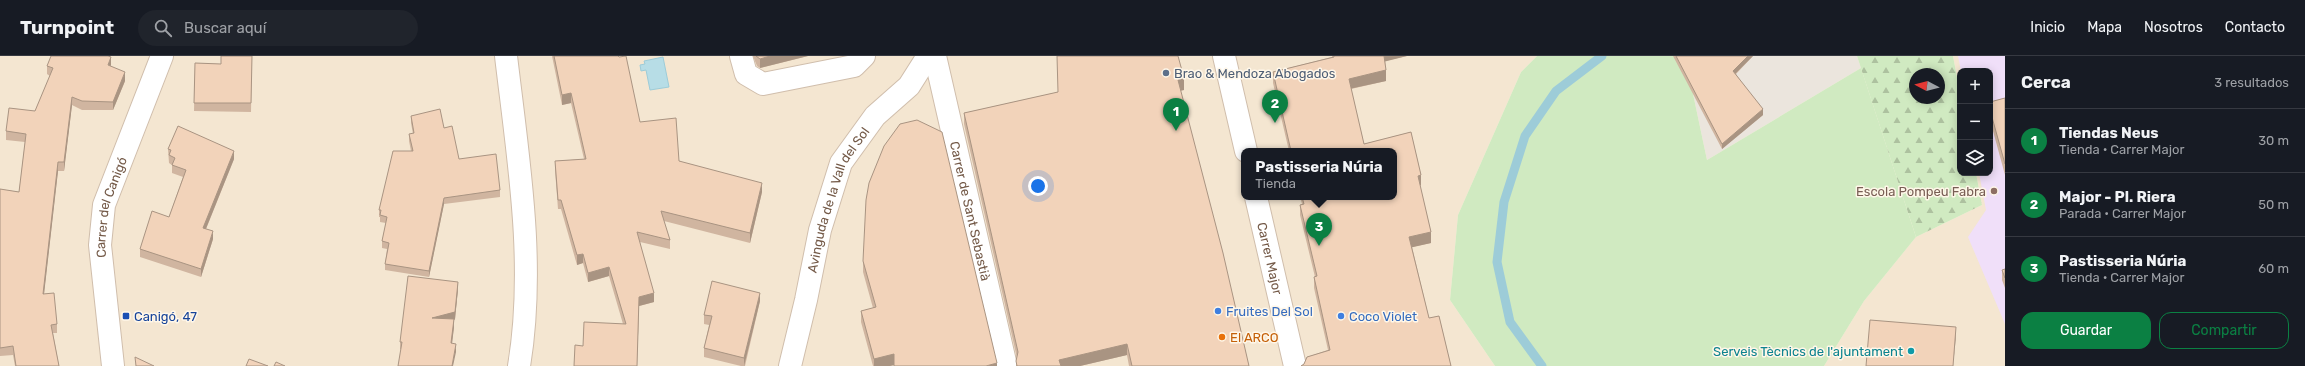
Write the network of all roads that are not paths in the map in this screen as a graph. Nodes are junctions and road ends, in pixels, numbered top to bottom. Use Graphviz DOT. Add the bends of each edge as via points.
graph roads {
  1 [pos="162,56"];
  2 [pos="506,56"];
  3 [pos="741,56"];
  4 [pos="864,56"];
  5 [pos="928,56"];
  6 [pos="935,56"];
  7 [pos="1224,56"];
  8 [pos="1245,148"];
  9 [pos="1257,200"];
  10 [pos="113,366"];
  11 [pos="519,366"];
  12 [pos="790,366"];
  13 [pos="1006,366"];
  14 [pos="1295,366"];
  1 -- 10 [label="street, Carrer del Canigó" via="104,205 100,245"];
  2 -- 11 [label="street" via="523,216 526,292 524,339"];
  3 -- 4 [label="street" via="746,74 763,84 854,66"];
  5 -- 12 [label="street, Avinguda de la Vall del Sol" via="909,86 875,116 841,163 820,230"];
  6 -- 13 [label="street, Carrer de Sant Sebastià"];
  7 -- 8 [label="street"];
  9 -- 14 [label="street, Carrer Major"];
}
